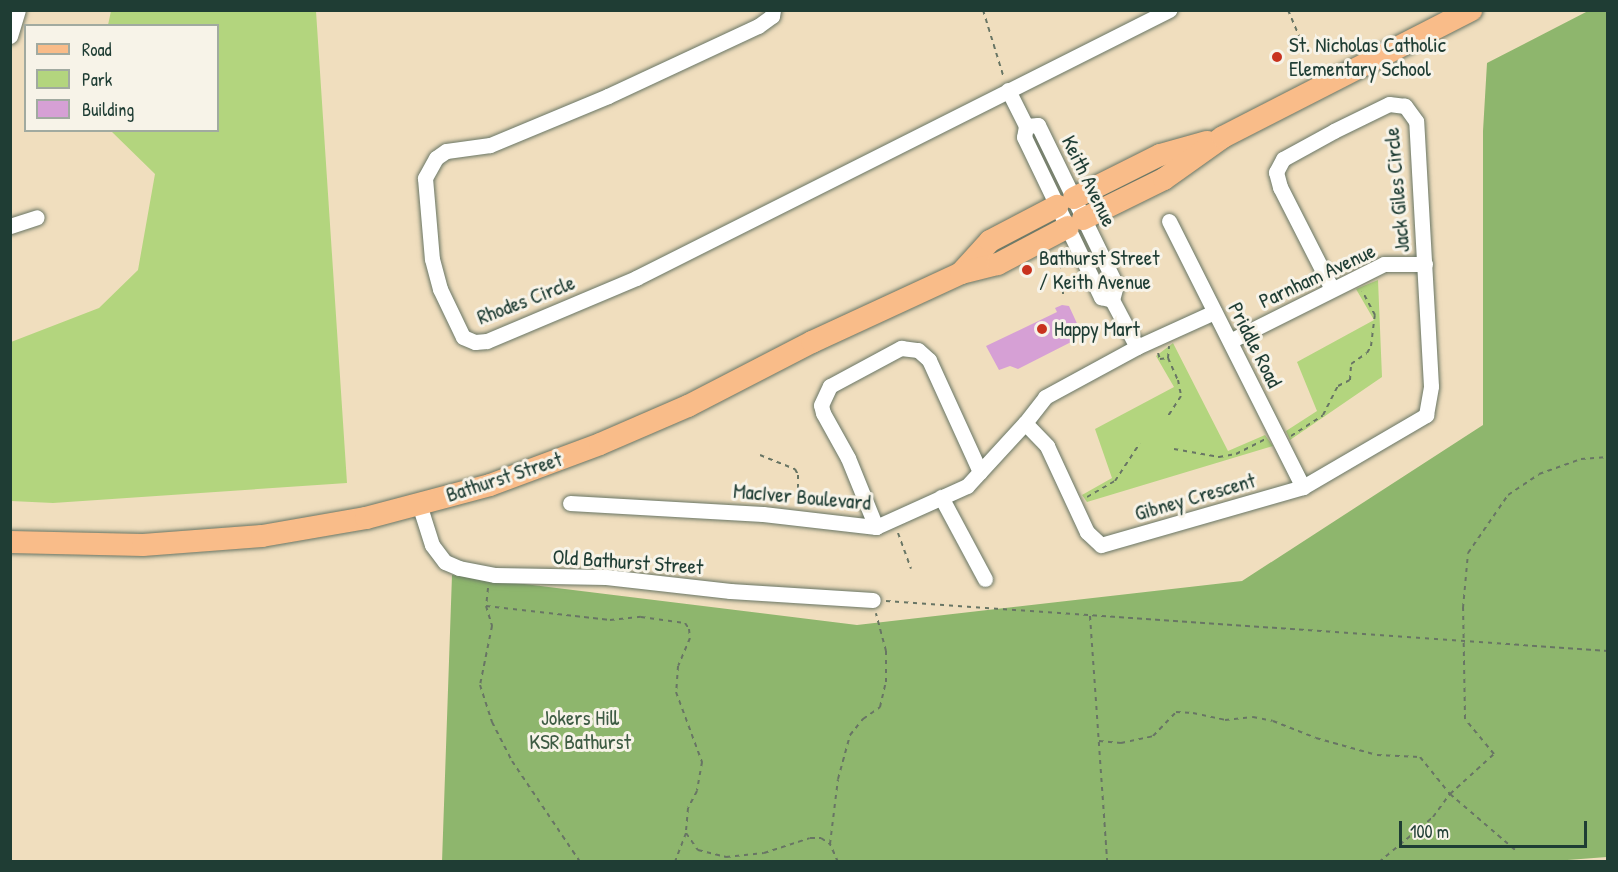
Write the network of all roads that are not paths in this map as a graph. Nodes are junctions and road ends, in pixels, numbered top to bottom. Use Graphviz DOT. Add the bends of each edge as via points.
graph roads {
  1 [pos="18,10"];
  2 [pos="773,10"];
  3 [pos="1169,10"];
  4 [pos="1471,10"];
  5 [pos="10,36"];
  6 [pos="1006,83"];
  7 [pos="1223,137"];
  8 [pos="1065,202"];
  9 [pos="37,217"];
  10 [pos="1169,221"];
  11 [pos="1076,223"];
  12 [pos="10,226"];
  13 [pos="1425,264"];
  14 [pos="961,273"];
  15 [pos="1332,289"];
  16 [pos="1214,312"];
  17 [pos="1230,341"];
  18 [pos="1144,344"];
  19 [pos="1426,415"];
  20 [pos="1025,423"];
  21 [pos="1436,427"];
  22 [pos="980,472"];
  23 [pos="1303,487"];
  24 [pos="941,497"];
  25 [pos="570,503"];
  26 [pos="419,504"];
  27 [pos="876,527"];
  28 [pos="10,542"];
  29 [pos="985,579"];
  30 [pos="873,600"];
  1 -- 5 [label="street"];
  2 -- 6 [label="street, Rhodes Circle" via="758,26 608,96 490,145 446,151 436,158 425,178 432,259 440,288 463,337 487,341 636,278"];
  3 -- 6 [label="street"];
  4 -- 7 [label="main road, Bathurst Street"];
  6 -- 8 [label="street, Keith Avenue" via="1026,126 1024,136"];
  7 -- 8 [label="main road, Bathurst Street" via="1160,155"];
  7 -- 11 [label="main road, Bathurst Street" via="1164,179"];
  8 -- 11 [label="street, Keith Avenue"];
  8 -- 14 [label="main road, Bathurst Street" via="990,241"];
  9 -- 12 [label="street"];
  10 -- 16 [label="street, Priddle Road"];
  11 -- 14 [label="main road, Bathurst Street" via="998,264"];
  11 -- 18 [label="street, Keith Avenue" via="1101,297 1112,300"];
  13 -- 15 [label="street, Parnham Avenue" via="1384,264"];
  13 -- 15 [label="street, Jack Giles Circle" via="1416,121 1405,106 1389,104 1283,159 1276,172"];
  13 -- 19 [label="street" via="1431,386"];
  14 -- 26 [label="main road, Bathurst Street" via="688,406 600,444 490,485"];
  15 -- 17 [label="street, Parnham Avenue"];
  16 -- 17 [label="street, Priddle Road"];
  16 -- 18 [label="street, MacIver Boulevard"];
  17 -- 23 [label="street, Priddle Road"];
  18 -- 20 [label="street, MacIver Boulevard" via="1045,397"];
  19 -- 21 [label="street"];
  19 -- 23 [label="street, Gibney Crescent"];
  20 -- 22 [label="street, MacIver Boulevard"];
  20 -- 23 [label="street, Gibney Crescent" via="1047,446 1087,531 1101,545"];
  22 -- 24 [label="street, MacIver Boulevard" via="967,486"];
  22 -- 27 [label="street" via="929,360 918,350 901,348 830,386 821,405"];
  24 -- 27 [label="street, MacIver Boulevard"];
  24 -- 29 [label="street"];
  25 -- 27 [label="street, MacIver Boulevard"];
  26 -- 28 [label="main road, Bathurst Street" via="366,518 262,536 143,545"];
  26 -- 30 [label="street, Old Bathurst Street" via="432,546 445,562 489,573 606,578"];
}
